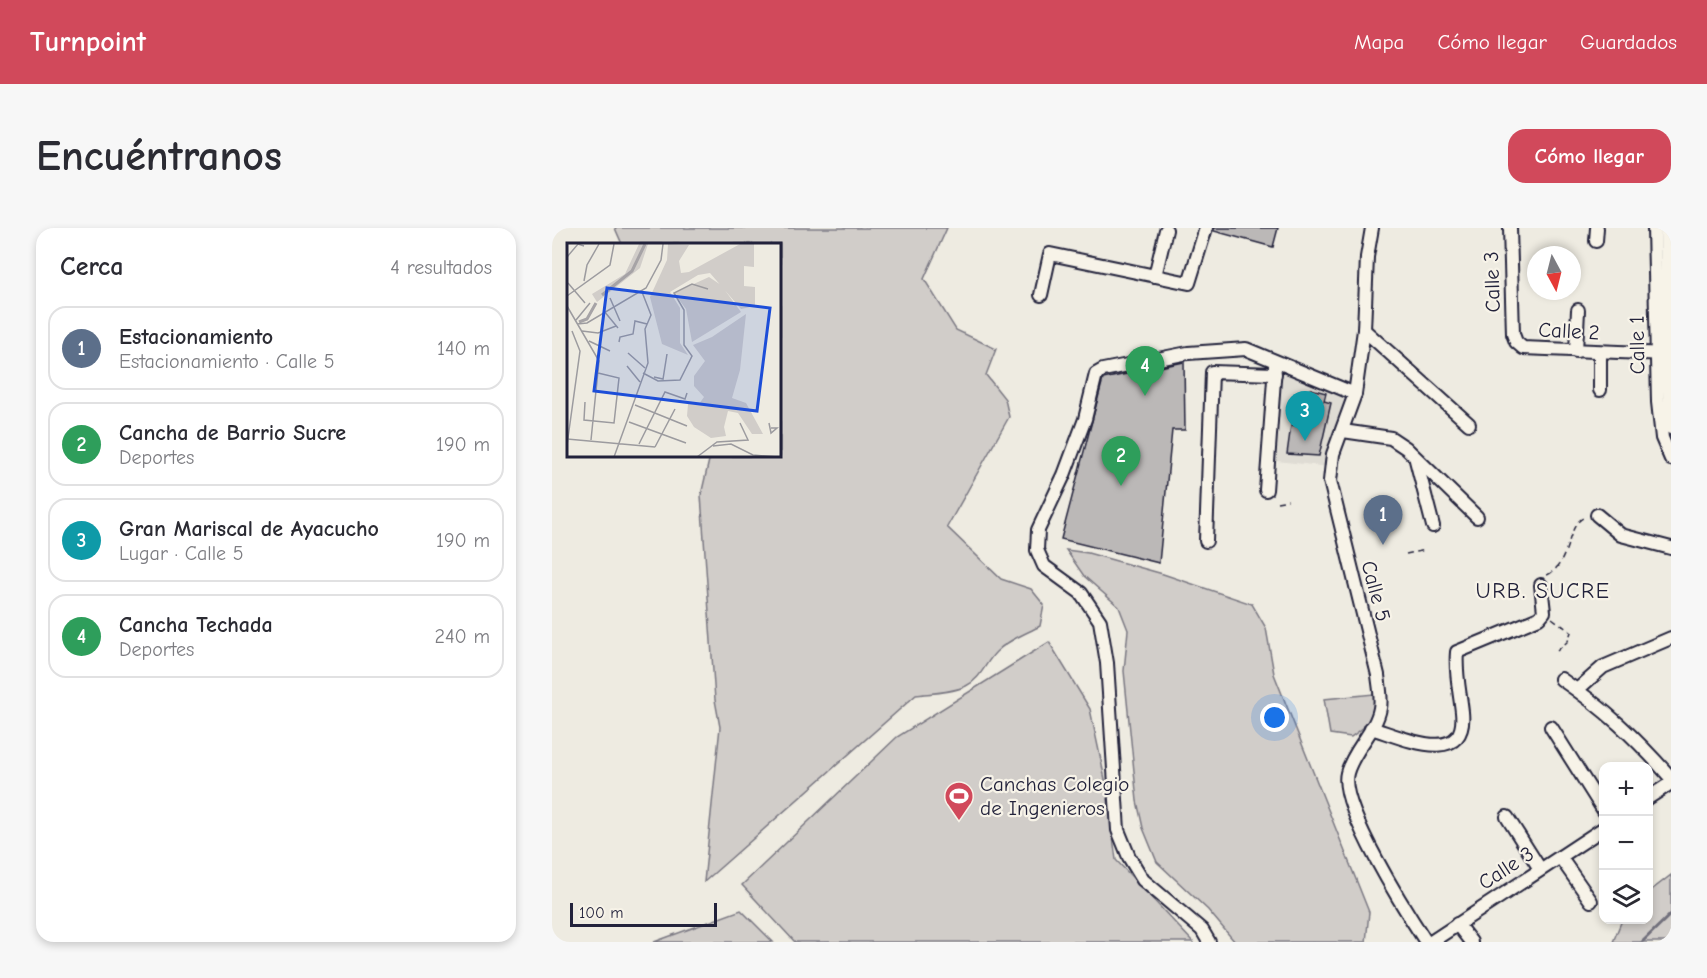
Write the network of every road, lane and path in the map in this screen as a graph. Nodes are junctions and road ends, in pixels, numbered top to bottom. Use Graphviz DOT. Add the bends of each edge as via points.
graph roads {
  1 [pos="1206,228"];
  2 [pos="1372,228"];
  3 [pos="1510,228"];
  4 [pos="1597,228"];
  5 [pos="1654,228"];
  6 [pos="1666,228"];
  7 [pos="1166,230"];
  8 [pos="1596,242"];
  9 [pos="1155,276"];
  10 [pos="1041,295"];
  11 [pos="1578,310"];
  12 [pos="1364,330"];
  13 [pos="1513,334"];
  14 [pos="1576,351"];
  15 [pos="1600,352"];
  16 [pos="1661,354"];
  17 [pos="1276,361"];
  18 [pos="1275,374"];
  19 [pos="1600,390"];
  20 [pos="1355,394"];
  21 [pos="1469,424"];
  22 [pos="1671,428"];
  23 [pos="1343,431"];
  24 [pos="1416,459"];
  25 [pos="1671,459"];
  26 [pos="1266,490"];
  27 [pos="1288,500"];
  28 [pos="1277,502"];
  29 [pos="1593,515"];
  30 [pos="1477,517"];
  31 [pos="1433,526"];
  32 [pos="1206,541"];
  33 [pos="1671,548"];
  34 [pos="1425,550"];
  35 [pos="1406,554"];
  36 [pos="1540,580"];
  37 [pos="1544,612"];
  38 [pos="1671,638"];
  39 [pos="1557,651"];
  40 [pos="1561,679"];
  41 [pos="1577,690"];
  42 [pos="1551,727"];
  43 [pos="1371,728"];
  44 [pos="1671,778"];
  45 [pos="1671,783"];
  46 [pos="1653,795"];
  47 [pos="1599,803"];
  48 [pos="1507,817"];
  49 [pos="1599,831"];
  50 [pos="1560,857"];
  51 [pos="1540,869"];
  52 [pos="1592,901"];
  53 [pos="1457,924"];
  54 [pos="1209,942"];
  55 [pos="1429,942"];
  56 [pos="1471,942"];
  1 -- 9 [label="street" via="1189,283"];
  2 -- 12 [label="street, Calle 5"];
  3 -- 13 [label="street, Calle 3"];
  4 -- 8 [label="street"];
  5 -- 16 [label="street, Calle 1"];
  6 -- 16 [label="street, Calle 1"];
  7 -- 9 [label="street"];
  9 -- 10 [label="street" via="1050,254"];
  11 -- 14 [label="street"];
  12 -- 20 [label="street, Calle 5"];
  12 -- 21 [label="street"];
  13 -- 14 [label="street, Calle 2" via="1523,348"];
  14 -- 15 [label="street, Calle 2"];
  15 -- 16 [label="street, Calle 2"];
  15 -- 19 [label="street"];
  16 -- 22 [label="street, Calle 1"];
  16 -- 25 [label="street, Calle 1" via="1660,427"];
  17 -- 18 [label="street"];
  17 -- 20 [label="street"];
  17 -- 54 [label="street" via="1246,349 1224,350 1129,362 1096,374 1085,419 1038,530 1036,550 1044,566 1081,593 1100,621 1107,663 1118,830 1129,857 1143,880 1202,930"];
  18 -- 26 [label="street"];
  18 -- 32 [label="street" via="1212,372"];
  20 -- 23 [label="street, Calle 5"];
  23 -- 24 [label="street" via="1391,438"];
  23 -- 43 [label="street, Calle 5" via="1333,454 1330,481 1378,675 1380,708"];
  24 -- 30 [label="street"];
  24 -- 31 [label="street"];
  27 -- 28 [label="path"];
  29 -- 33 [label="street" via="1621,535"];
  29 -- 36 [label="path" via="1578,522 1555,572"];
  34 -- 35 [label="path"];
  36 -- 37 [label="street"];
  37 -- 39 [label="path" via="1571,632"];
  37 -- 43 [label="street" via="1499,636 1459,649 1456,654 1463,728 1456,739 1444,746 1426,745"];
  38 -- 41 [label="street" via="1603,667"];
  40 -- 41 [label="street"];
  41 -- 44 [label="street" via="1605,709"];
  42 -- 47 [label="street"];
  43 -- 55 [label="street, Calle 5" via="1346,774 1346,790 1367,841 1402,907"];
  45 -- 46 [label="street"];
  48 -- 51 [label="street"];
  49 -- 50 [label="street, Calle 3"];
  50 -- 51 [label="street, Calle 3"];
  50 -- 52 [label="street"];
  51 -- 53 [label="street, Calle 3"];
  53 -- 55 [label="street, Calle 3"];
  53 -- 56 [label="street"];
}
